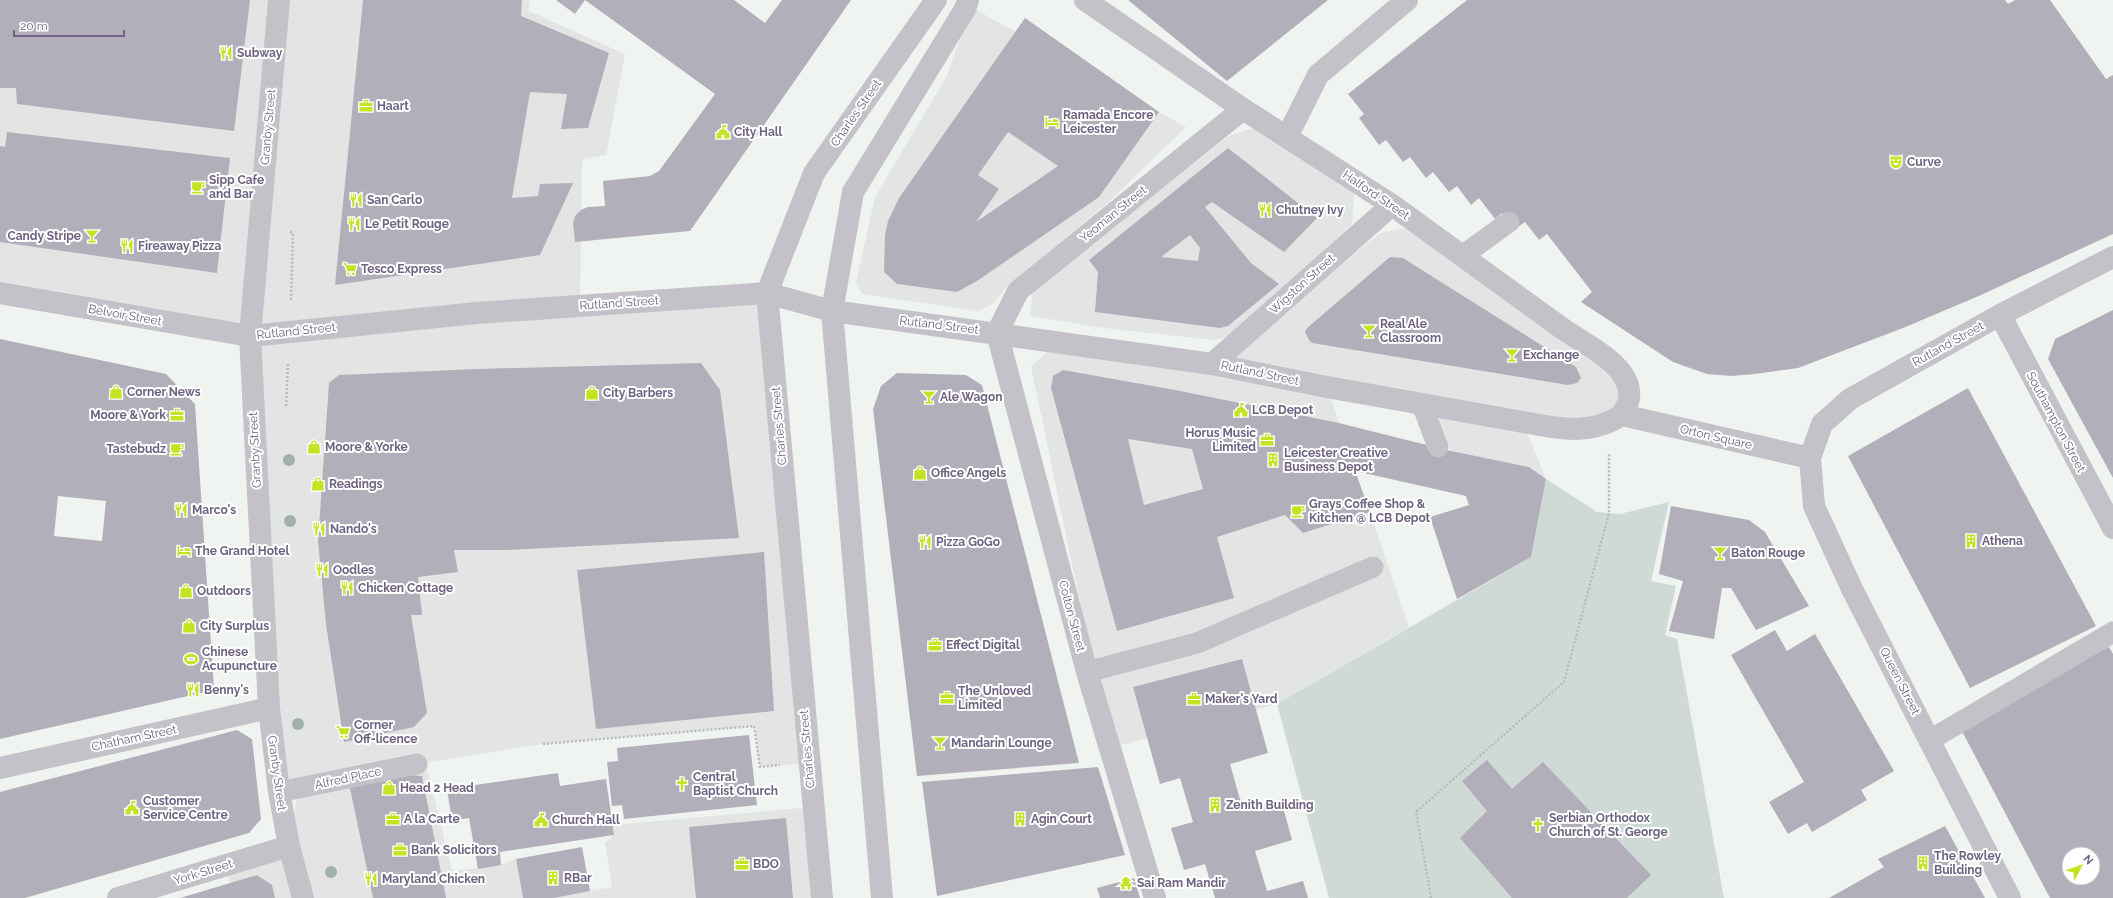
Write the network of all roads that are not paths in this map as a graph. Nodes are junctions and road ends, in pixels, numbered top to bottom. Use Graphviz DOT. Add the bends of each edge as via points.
graph roads {
  1 [pos="279,0"];
  2 [pos="936,0"];
  3 [pos="968,0"];
  4 [pos="1085,0"];
  5 [pos="1407,0"];
  6 [pos="1243,109"];
  7 [pos="1287,137"];
  8 [pos="1392,204"];
  9 [pos="1509,222"];
  10 [pos="1462,256"];
  11 [pos="2113,257"];
  12 [pos="0,293"];
  13 [pos="767,293"];
  14 [pos="832,311"];
  15 [pos="2000,315"];
  16 [pos="997,332"];
  17 [pos="250,336"];
  18 [pos="1212,364"];
  19 [pos="1422,404"];
  20 [pos="1616,419"];
  21 [pos="1438,448"];
  22 [pos="1810,458"];
  23 [pos="2113,528"];
  24 [pos="1374,567"];
  25 [pos="2113,632"];
  26 [pos="1087,672"];
  27 [pos="269,708"];
  28 [pos="1930,740"];
  29 [pos="417,764"];
  30 [pos="0,768"];
  31 [pos="279,792"];
  32 [pos="289,846"];
  33 [pos="118,898"];
  34 [pos="303,898"];
  35 [pos="822,898"];
  36 [pos="882,898"];
  37 [pos="1155,898"];
  38 [pos="2010,898"];
  1 -- 17 [label="street, Granby Street"];
  2 -- 13 [label="street, Charles Street" via="814,173"];
  3 -- 14 [label="street" via="965,9 853,192"];
  4 -- 6 [label="street, Halford Street"];
  5 -- 7 [label="street" via="1318,75"];
  6 -- 7 [label="street, Halford Street"];
  6 -- 16 [label="street, Yeoman Street" via="1018,291"];
  7 -- 8 [label="street, Halford Street"];
  8 -- 10 [label="street, Halford Street"];
  8 -- 18 [label="street, Wigston Street"];
  9 -- 10 [label="lane"];
  10 -- 20 [label="street, Halford Street" via="1617,365 1628,384 1629,398"];
  11 -- 15 [label="street, Rutland Street"];
  12 -- 17 [label="street, Belvoir Street"];
  13 -- 14 [label="street, Rutland Street"];
  13 -- 17 [label="street, Rutland Street" via="477,313"];
  13 -- 35 [label="street, Charles Street"];
  14 -- 16 [label="street, Rutland Street"];
  14 -- 36 [label="street"];
  15 -- 22 [label="street, Rutland Street" via="1850,399 1822,424"];
  15 -- 23 [label="street, Southampton Street"];
  16 -- 18 [label="street, Rutland Street"];
  16 -- 26 [label="street, Colton Street"];
  17 -- 27 [label="street, Granby Street"];
  18 -- 19 [label="street, Rutland Street"];
  19 -- 20 [label="street, Rutland Street" via="1566,429 1585,429"];
  19 -- 21 [label="lane"];
  20 -- 22 [label="street, Orton Square"];
  22 -- 28 [label="street, Queen Street" via="1814,506 1852,588"];
  24 -- 26 [label="lane" via="1197,643"];
  25 -- 28 [label="lane"];
  26 -- 37 [label="street, Colton Street"];
  27 -- 30 [label="street, Chatham Street"];
  27 -- 31 [label="street, Granby Street"];
  28 -- 38 [label="street, Queen Street"];
  29 -- 31 [label="lane, Alfred Place"];
  31 -- 32 [label="street, Granby Street"];
  32 -- 33 [label="street, York Street"];
  32 -- 34 [label="street, Granby Street"];
}
